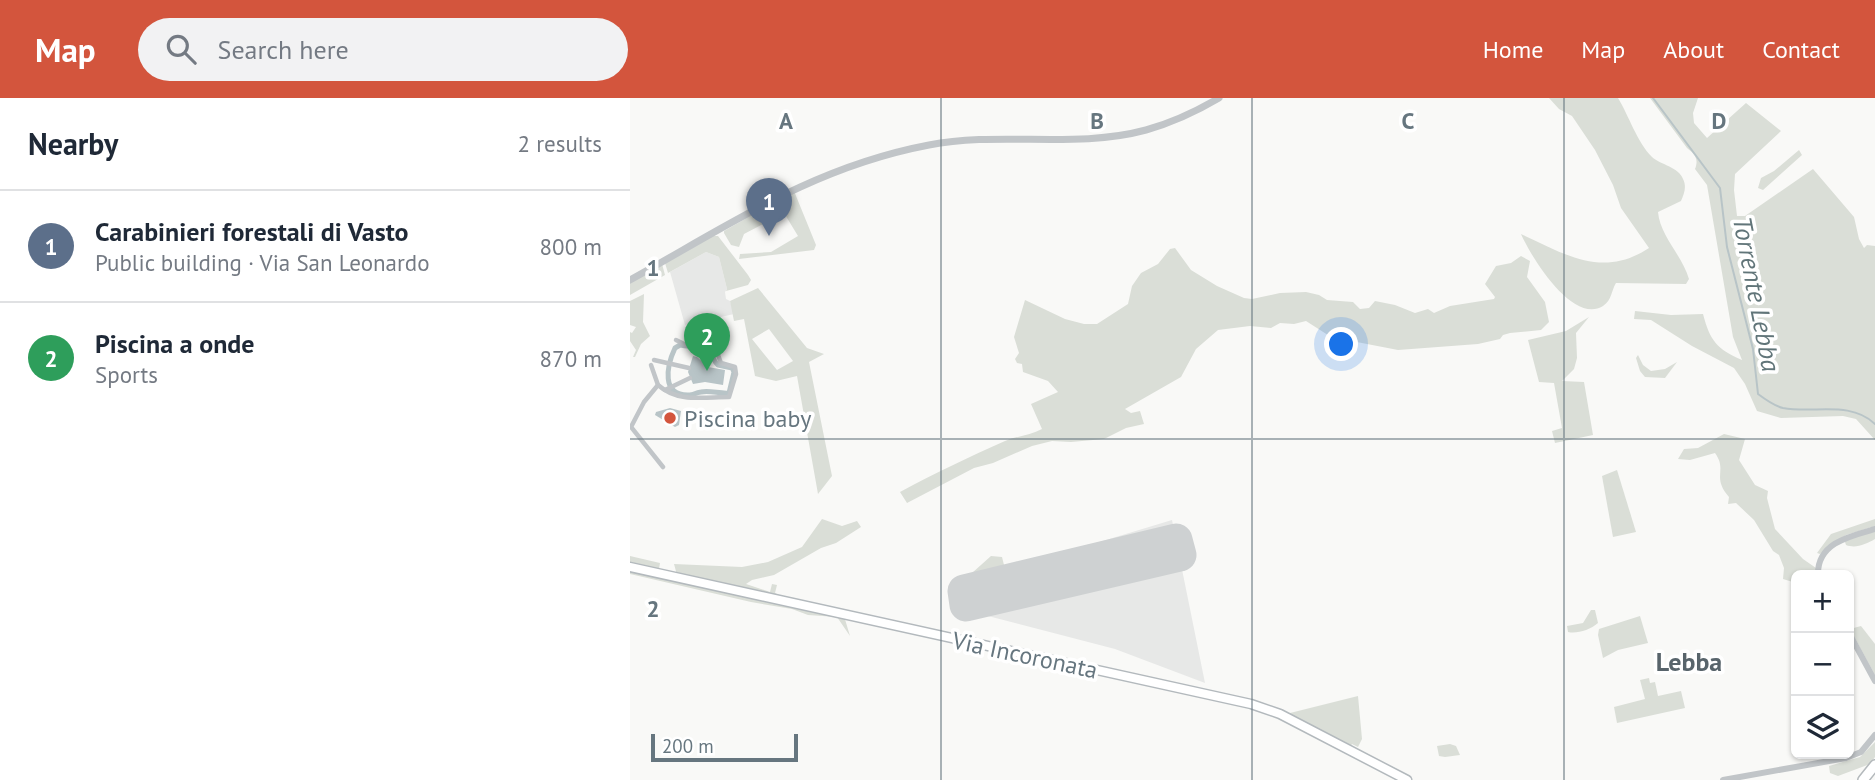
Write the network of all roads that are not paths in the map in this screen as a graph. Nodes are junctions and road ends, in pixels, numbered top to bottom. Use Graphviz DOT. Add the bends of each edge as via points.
graph roads {
  1 [pos="1219,98"];
  2 [pos="630,280"];
  3 [pos="676,340"];
  4 [pos="689,368"];
  5 [pos="690,378"];
  6 [pos="658,385"];
  7 [pos="665,390"];
  8 [pos="663,467"];
  9 [pos="1875,529"];
  10 [pos="630,567"];
  11 [pos="1819,570"];
  12 [pos="1854,642"];
  13 [pos="1875,681"];
  14 [pos="1875,735"];
  15 [pos="1875,765"];
  16 [pos="1754,778"];
  17 [pos="1407,780"];
  18 [pos="1723,780"];
  19 [pos="1863,780"];
  1 -- 2 [label="street" via="1160,125 1125,134 944,142 859,162 772,199"];
  3 -- 7 [label="street" via="715,347 719,360 735,368 736,374 729,397 682,398"];
  4 -- 6 [label="street" via="652,363"];
  5 -- 7 [label="street"];
  6 -- 7 [label="street"];
  6 -- 8 [label="street" via="631,426"];
  9 -- 11 [label="street" via="1836,542 1822,555"];
  10 -- 17 [label="main road, Via Incoronata" via="1251,704"];
  12 -- 13 [label="street"];
  14 -- 16 [label="street" via="1860,752 1846,758"];
  15 -- 19 [label="main road"];
  16 -- 18 [label="street"];
}
